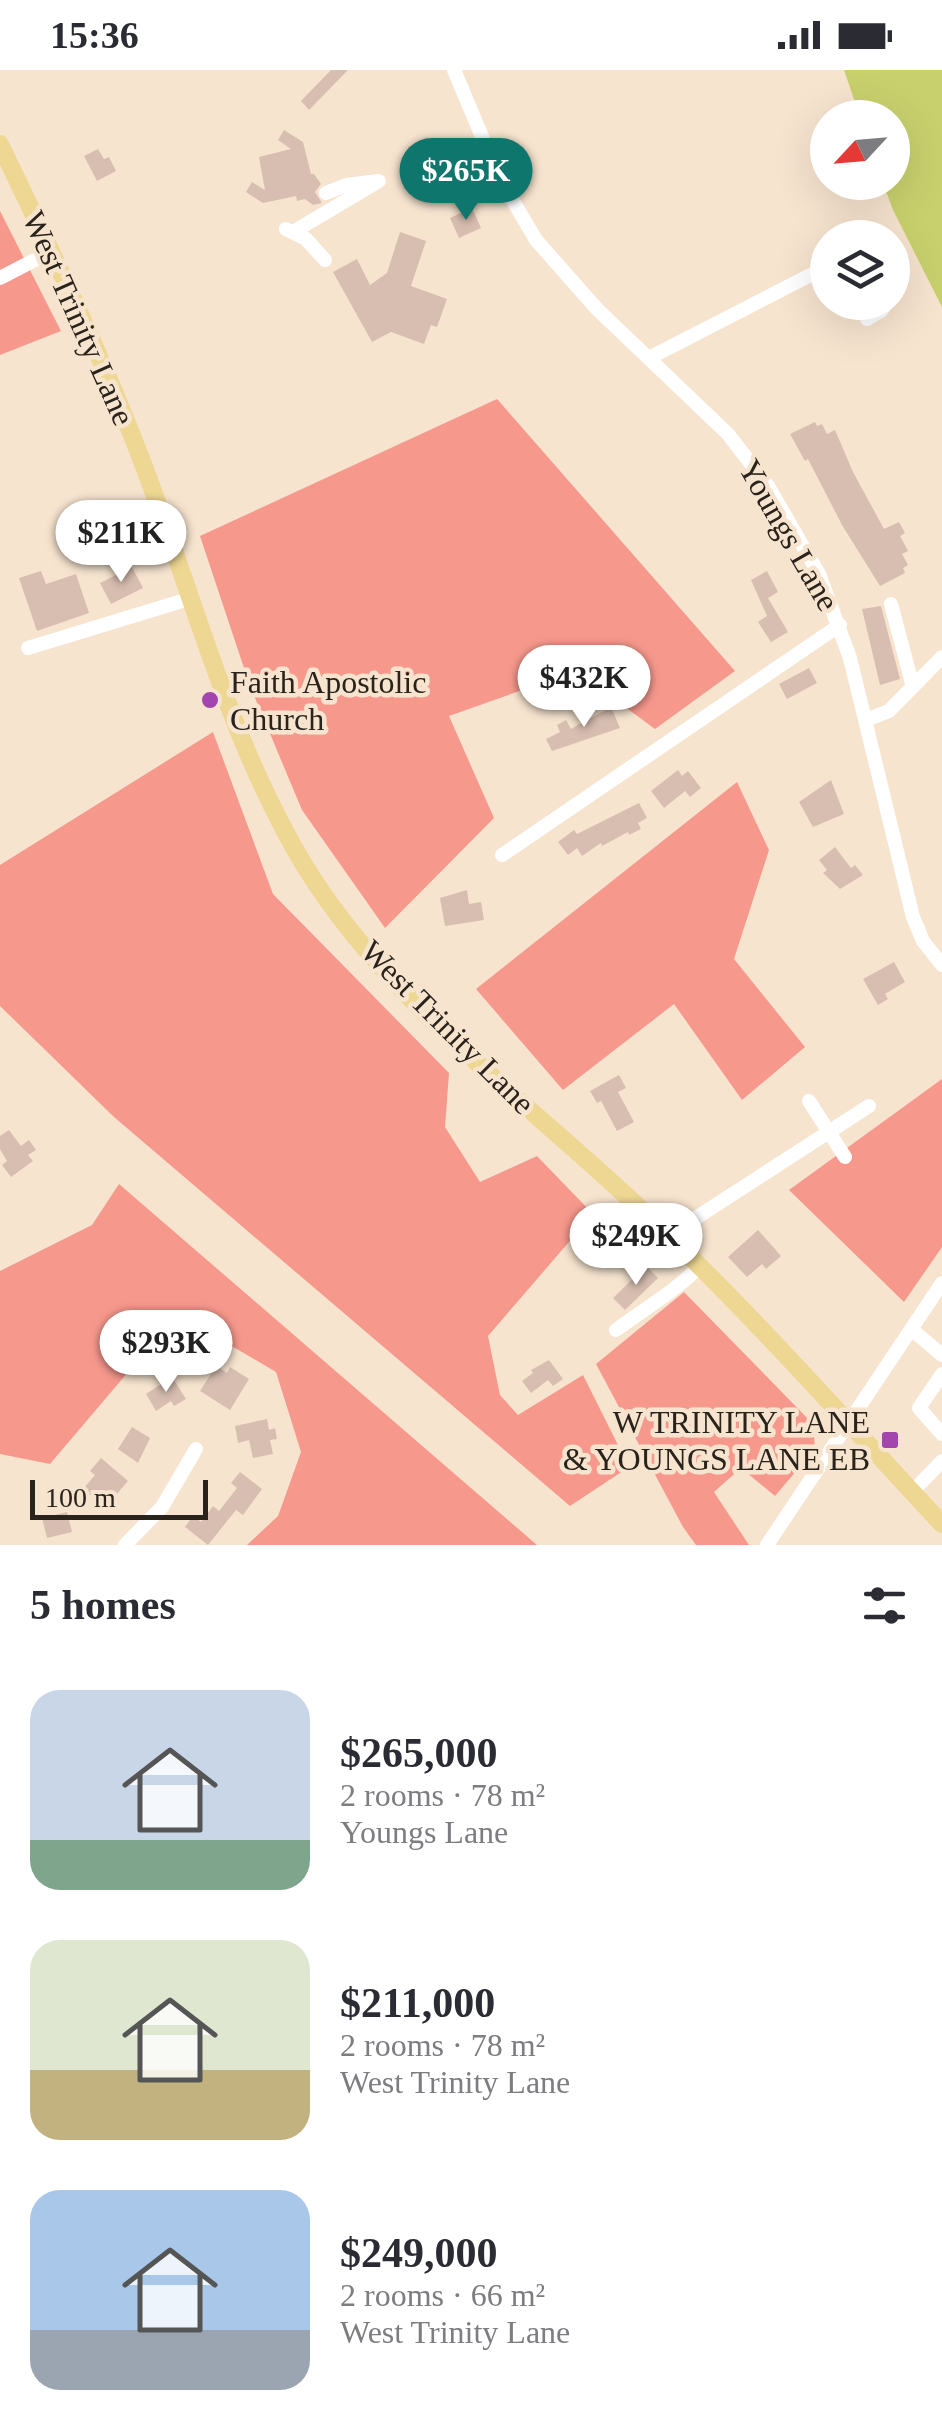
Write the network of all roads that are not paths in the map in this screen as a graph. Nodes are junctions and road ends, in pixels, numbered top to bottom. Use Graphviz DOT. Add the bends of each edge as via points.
graph roads {
  1 [pos="454,70"];
  2 [pos="0,144"];
  3 [pos="312,221"];
  4 [pos="52,251"];
  5 [pos="325,260"];
  6 [pos="810,275"];
  7 [pos="0,278"];
  8 [pos="649,358"];
  9 [pos="192,598"];
  10 [pos="891,604"];
  11 [pos="840,625"];
  12 [pos="28,648"];
  13 [pos="942,658"];
  14 [pos="913,687"];
  15 [pos="866,720"];
  16 [pos="502,855"];
  17 [pos="942,965"];
  18 [pos="809,1101"];
  19 [pos="869,1106"];
  20 [pos="828,1132"];
  21 [pos="845,1157"];
  22 [pos="668,1236"];
  23 [pos="699,1268"];
  24 [pos="942,1282"];
  25 [pos="910,1329"];
  26 [pos="616,1330"];
  27 [pos="942,1355"];
  28 [pos="942,1374"];
  29 [pos="847,1422"];
  30 [pos="942,1434"];
  31 [pos="196,1449"];
  32 [pos="942,1461"];
  33 [pos="912,1492"];
  34 [pos="942,1524"];
  35 [pos="125,1545"];
  36 [pos="767,1545"];
  1 -- 8 [label="street, Youngs Lane" via="536,240"];
  2 -- 4 [label="main road, West Trinity Lane"];
  3 -- 3 [label="street" via="379,181 346,185 323,198"];
  3 -- 5 [label="street" via="289,230"];
  4 -- 7 [label="street"];
  4 -- 9 [label="main road, West Trinity Lane" via="139,453"];
  6 -- 8 [label="street"];
  8 -- 11 [label="street, Youngs Lane" via="747,456 819,574"];
  9 -- 12 [label="street"];
  9 -- 22 [label="main road, West Trinity Lane" via="269,800 342,919 445,1031"];
  10 -- 14 [label="street"];
  11 -- 15 [label="street, Youngs Lane"];
  11 -- 16 [label="street"];
  13 -- 14 [label="street"];
  14 -- 15 [label="street" via="889,711"];
  15 -- 17 [label="street, Youngs Lane" via="913,918"];
  18 -- 20 [label="street"];
  19 -- 20 [label="street"];
  20 -- 21 [label="street"];
  20 -- 22 [label="street"];
  22 -- 23 [label="main road, West Trinity Lane"];
  23 -- 26 [label="street"];
  23 -- 29 [label="main road, West Trinity Lane"];
  24 -- 25 [label="street"];
  25 -- 27 [label="street"];
  25 -- 29 [label="street"];
  28 -- 30 [label="street" via="918,1408"];
  29 -- 33 [label="main road, West Trinity Lane"];
  29 -- 36 [label="street"];
  31 -- 35 [label="street" via="162,1507"];
  32 -- 33 [label="street"];
  33 -- 34 [label="main road, West Trinity Lane"];
}
